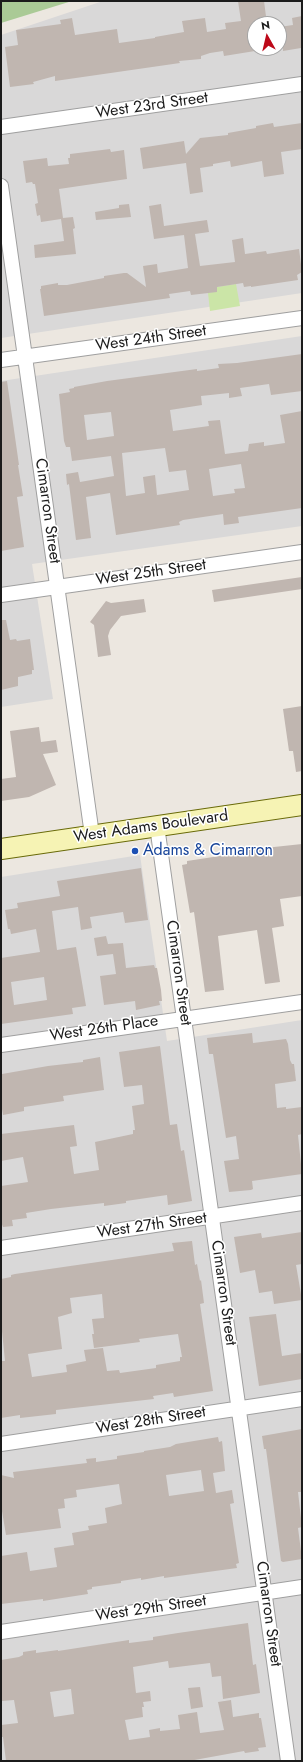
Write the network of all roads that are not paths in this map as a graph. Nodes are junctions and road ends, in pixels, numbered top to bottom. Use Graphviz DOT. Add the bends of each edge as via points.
graph roads {
  1 [pos="302,84"];
  2 [pos="1,127"];
  3 [pos="1,186"];
  4 [pos="302,318"];
  5 [pos="26,357"];
  6 [pos="1,360"];
  7 [pos="302,552"];
  8 [pos="57,587"];
  9 [pos="1,595"];
  10 [pos="302,806"];
  11 [pos="157,826"];
  12 [pos="92,835"];
  13 [pos="1,849"];
  14 [pos="302,1002"];
  15 [pos="184,1018"];
  16 [pos="1,1045"];
  17 [pos="302,1203"];
  18 [pos="212,1217"];
  19 [pos="1,1248"];
  20 [pos="302,1398"];
  21 [pos="239,1408"];
  22 [pos="1,1444"];
  23 [pos="302,1587"];
  24 [pos="265,1592"];
  25 [pos="1,1632"];
  26 [pos="288,1761"];
  1 -- 2 [label="street, West 23rd Street"];
  3 -- 5 [label="street, Cimarron Street"];
  4 -- 5 [label="street, West 24th Street"];
  5 -- 6 [label="street, West 24th Street"];
  5 -- 8 [label="street, Cimarron Street"];
  7 -- 8 [label="street, West 25th Street"];
  8 -- 9 [label="street, West 25th Street"];
  8 -- 12 [label="street, Cimarron Street"];
  10 -- 11 [label="main road, West Adams Boulevard"];
  11 -- 12 [label="main road, West Adams Boulevard"];
  11 -- 15 [label="street, Cimarron Street"];
  12 -- 13 [label="main road, West Adams Boulevard"];
  14 -- 15 [label="street, West 26th Place"];
  15 -- 16 [label="street, West 26th Place"];
  15 -- 18 [label="street, Cimarron Street"];
  17 -- 18 [label="street, West 27th Street"];
  18 -- 19 [label="street, West 27th Street"];
  18 -- 21 [label="street, Cimarron Street"];
  20 -- 21 [label="street, West 28th Street"];
  21 -- 22 [label="street, West 28th Street"];
  21 -- 24 [label="street, Cimarron Street"];
  23 -- 24 [label="street, West 29th Street"];
  24 -- 25 [label="street, West 29th Street"];
  24 -- 26 [label="street, Cimarron Street"];
}
